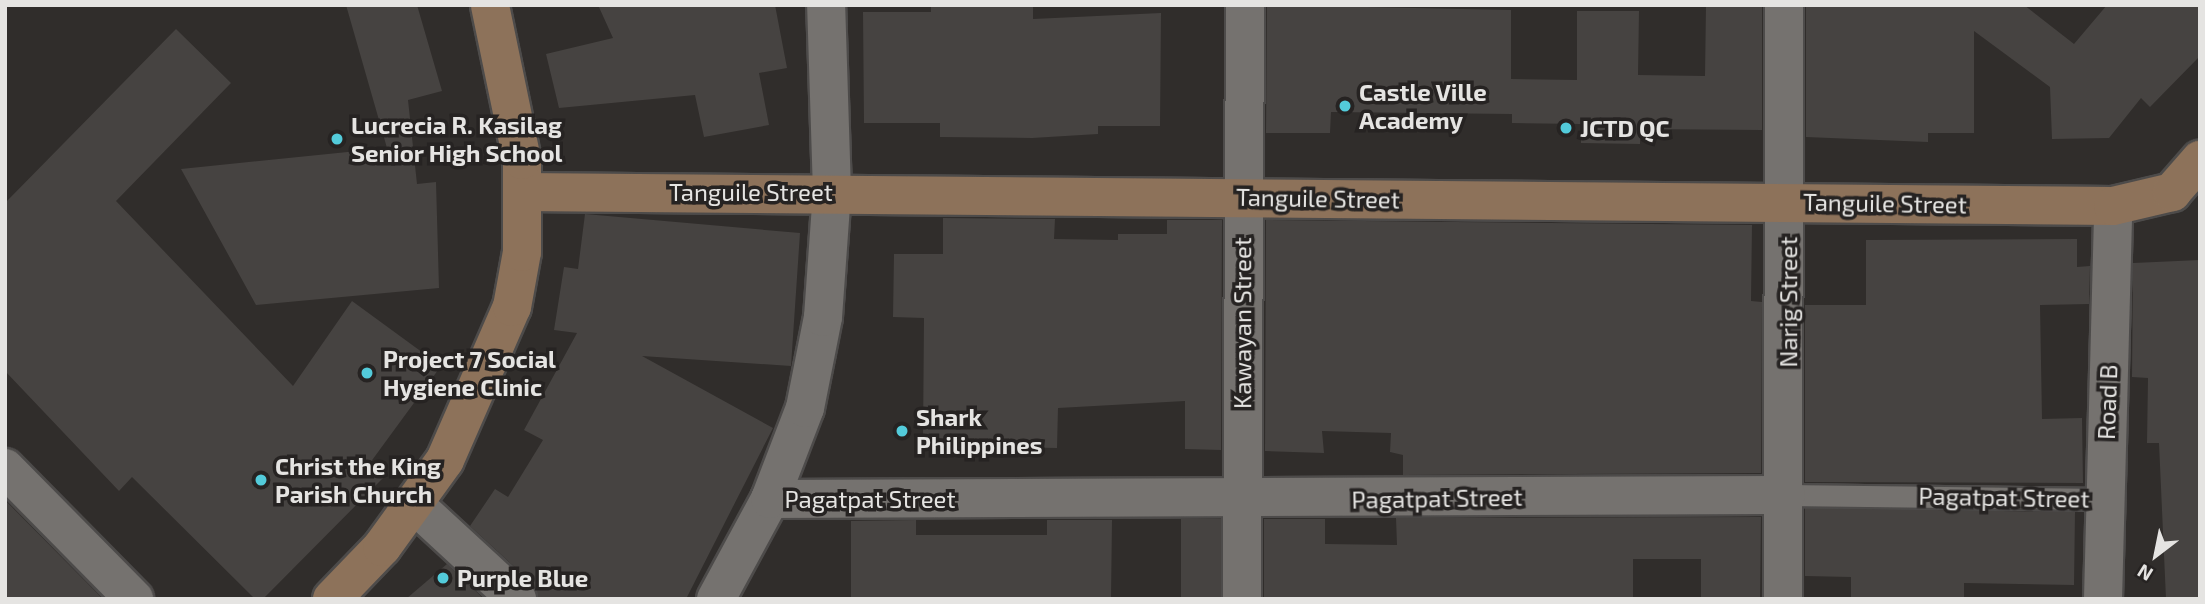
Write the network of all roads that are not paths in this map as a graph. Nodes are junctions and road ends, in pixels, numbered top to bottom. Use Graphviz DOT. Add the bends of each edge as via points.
graph roads {
  1 [pos="490,5"];
  2 [pos="826,5"];
  3 [pos="1245,5"];
  4 [pos="1784,5"];
  5 [pos="2200,160"];
  6 [pos="522,192"];
  7 [pos="832,192"];
  8 [pos="1241,197"];
  9 [pos="1788,202"];
  10 [pos="2113,206"];
  11 [pos="5,468"];
  12 [pos="1786,495"];
  13 [pos="770,499"];
  14 [pos="2105,499"];
  15 [pos="1242,500"];
  16 [pos="415,505"];
  17 [pos="134,599"];
  18 [pos="332,599"];
  19 [pos="517,599"];
  20 [pos="716,599"];
  21 [pos="1242,599"];
  22 [pos="1783,599"];
  23 [pos="2103,599"];
  1 -- 6 [label="street" via="516,106"];
  2 -- 7 [label="street"];
  3 -- 8 [label="street, Kawayan Street"];
  4 -- 9 [label="street, Narig Street"];
  5 -- 10 [label="street, Tanguile Street" via="2172,192"];
  6 -- 7 [label="street, Tanguile Street"];
  6 -- 16 [label="street" via="522,252 496,356 445,460"];
  7 -- 8 [label="street, Tanguile Street"];
  7 -- 13 [label="street" via="822,317 805,408"];
  8 -- 9 [label="street, Tanguile Street"];
  8 -- 15 [label="street, Kawayan Street"];
  9 -- 10 [label="street, Tanguile Street"];
  9 -- 12 [label="street, Narig Street"];
  10 -- 14 [label="street, Road B"];
  11 -- 17 [label="street"];
  12 -- 14 [label="lane, Pagatpat Street"];
  12 -- 15 [label="street, Pagatpat Street"];
  12 -- 22 [label="street, Narig Street"];
  13 -- 15 [label="street, Pagatpat Street"];
  13 -- 20 [label="street"];
  14 -- 23 [label="street, Road B"];
  15 -- 21 [label="street, Kawayan Street"];
  16 -- 18 [label="street"];
  16 -- 19 [label="street"];
}
